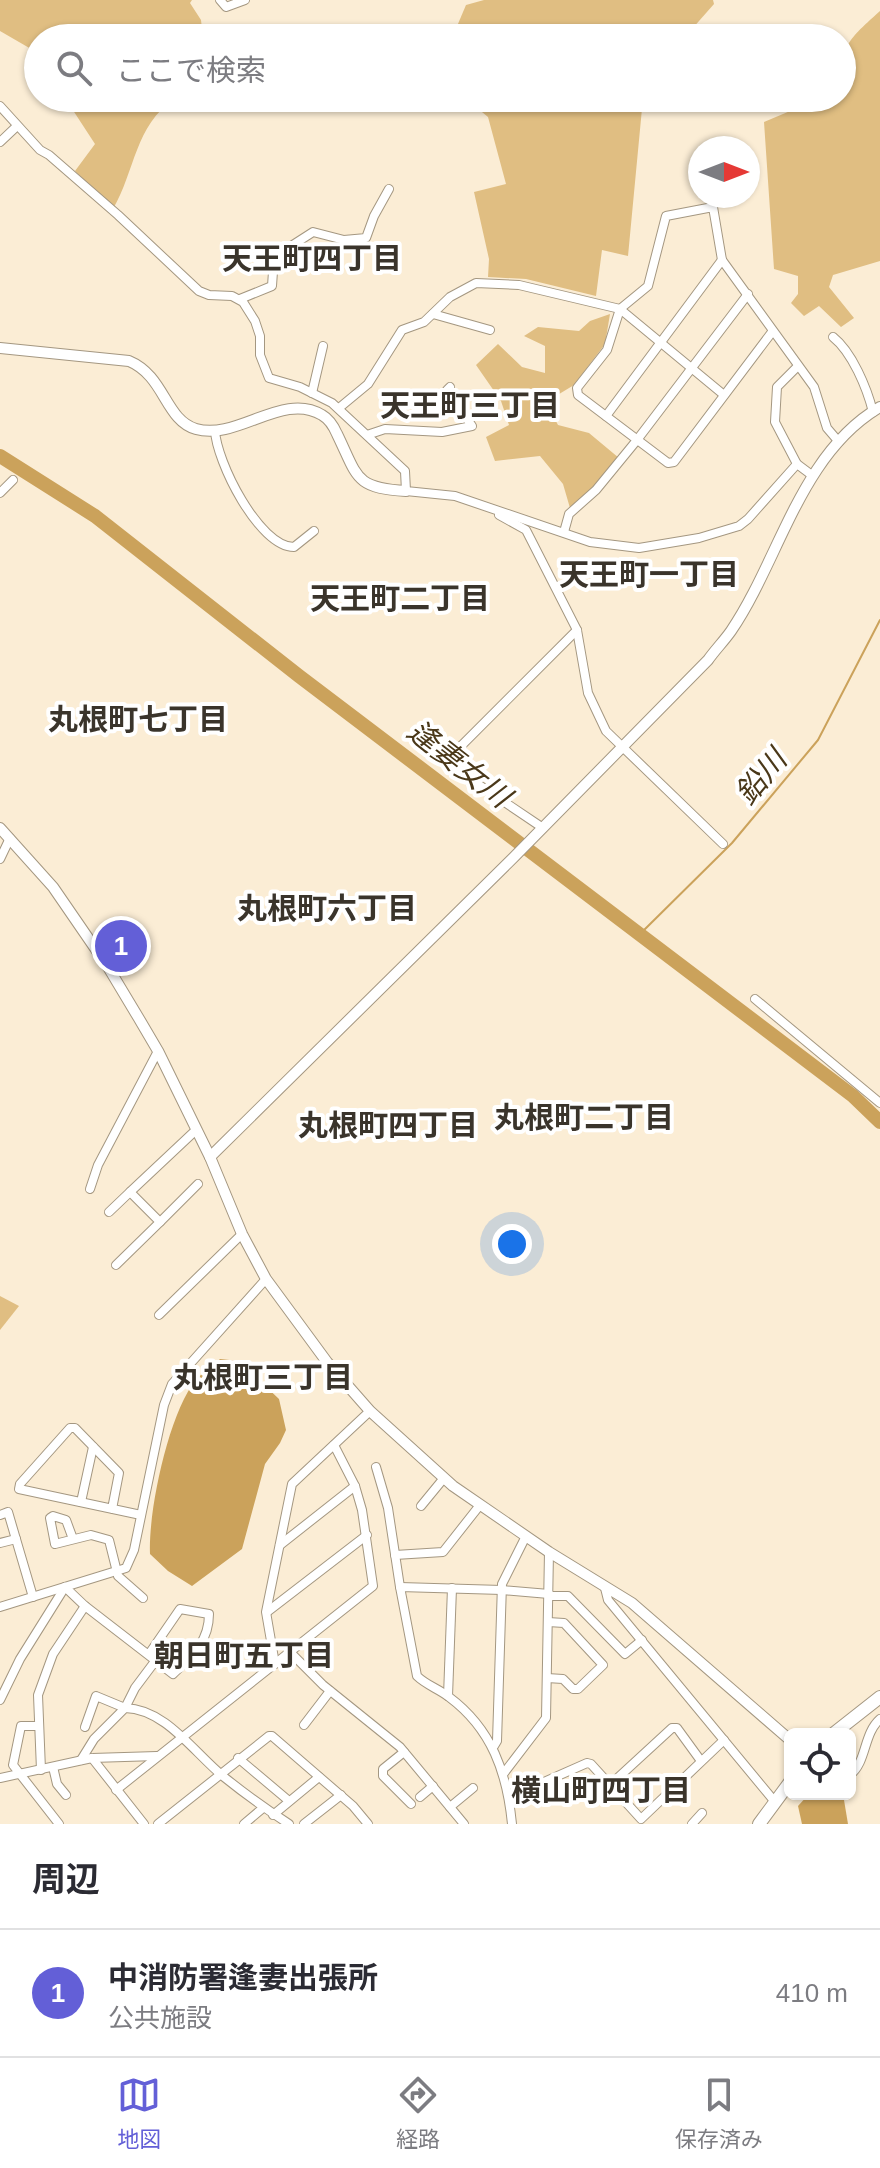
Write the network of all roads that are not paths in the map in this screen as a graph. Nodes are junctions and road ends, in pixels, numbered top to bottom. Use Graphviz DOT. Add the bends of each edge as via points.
graph roads {
  1 [pos="220,0"];
  2 [pos="245,0"];
  3 [pos="0,106"];
  4 [pos="17,126"];
  5 [pos="0,142"];
  6 [pos="389,189"];
  7 [pos="722,260"];
  8 [pos="748,294"];
  9 [pos="240,299"];
  10 [pos="620,309"];
  11 [pos="433,314"];
  12 [pos="490,330"];
  13 [pos="772,332"];
  14 [pos="833,337"];
  15 [pos="659,343"];
  16 [pos="323,346"];
  17 [pos="0,348"];
  18 [pos="798,366"];
  19 [pos="692,369"];
  20 [pos="450,387"];
  21 [pos="312,393"];
  22 [pos="724,395"];
  23 [pos="339,408"];
  24 [pos="876,410"];
  25 [pos="606,416"];
  26 [pos="215,430"];
  27 [pos="367,435"];
  28 [pos="637,440"];
  29 [pos="839,442"];
  30 [pos="797,464"];
  31 [pos="813,476"];
  32 [pos="13,480"];
  33 [pos="406,491"];
  34 [pos="0,493"];
  35 [pos="492,510"];
  36 [pos="314,531"];
  37 [pos="564,532"];
  38 [pos="577,630"];
  39 [pos="622,748"];
  40 [pos="0,828"];
  41 [pos="539,831"];
  42 [pos="10,838"];
  43 [pos="723,844"];
  44 [pos="0,859"];
  45 [pos="755,999"];
  46 [pos="158,1051"];
  47 [pos="880,1103"];
  48 [pos="196,1130"];
  49 [pos="210,1157"];
  50 [pos="198,1184"];
  51 [pos="90,1189"];
  52 [pos="130,1192"];
  53 [pos="109,1212"];
  54 [pos="160,1222"];
  55 [pos="242,1234"];
  56 [pos="116,1265"];
  57 [pos="266,1279"];
  58 [pos="159,1315"];
  59 [pos="370,1411"];
  60 [pos="334,1445"];
  61 [pos="93,1447"];
  62 [pos="376,1467"];
  63 [pos="444,1478"];
  64 [pos="355,1486"];
  65 [pos="81,1502"];
  66 [pos="480,1505"];
  67 [pos="421,1506"];
  68 [pos="112,1509"];
  69 [pos="0,1515"];
  70 [pos="141,1515"];
  71 [pos="367,1535"];
  72 [pos="526,1536"];
  73 [pos="16,1539"];
  74 [pos="73,1539"];
  75 [pos="0,1543"];
  76 [pos="279,1546"];
  77 [pos="549,1552"];
  78 [pos="395,1555"];
  79 [pos="117,1571"];
  80 [pos="65,1587"];
  81 [pos="400,1587"];
  82 [pos="452,1588"];
  83 [pos="605,1588"];
  84 [pos="502,1590"];
  85 [pos="549,1595"];
  86 [pos="33,1597"];
  87 [pos="143,1598"];
  88 [pos="85,1606"];
  89 [pos="0,1607"];
  90 [pos="266,1612"];
  91 [pos="548,1622"];
  92 [pos="642,1640"];
  93 [pos="291,1653"];
  94 [pos="152,1657"];
  95 [pos="275,1664"];
  96 [pos="547,1678"];
  97 [pos="330,1691"];
  98 [pos="448,1696"];
  99 [pos="880,1697"];
  100 [pos="0,1700"];
  101 [pos="125,1708"];
  102 [pos="880,1719"];
  103 [pos="304,1725"];
  104 [pos="39,1726"];
  105 [pos="85,1727"];
  106 [pos="841,1728"];
  107 [pos="784,1735"];
  108 [pos="181,1738"];
  109 [pos="724,1740"];
  110 [pos="494,1746"];
  111 [pos="404,1752"];
  112 [pos="157,1756"];
  113 [pos="92,1758"];
  114 [pos="238,1758"];
  115 [pos="81,1760"];
  116 [pos="701,1761"];
  117 [pos="53,1767"];
  118 [pos="41,1770"];
  119 [pos="856,1770"];
  120 [pos="504,1773"];
  121 [pos="19,1774"];
  122 [pos="220,1775"];
  123 [pos="319,1777"];
  124 [pos="0,1778"];
  125 [pos="610,1785"];
  126 [pos="433,1786"];
  127 [pos="473,1788"];
  128 [pos="116,1790"];
  129 [pos="784,1790"];
  130 [pos="66,1795"];
  131 [pos="341,1795"];
  132 [pos="420,1797"];
  133 [pos="510,1797"];
  134 [pos="289,1801"];
  135 [pos="775,1802"];
  136 [pos="411,1804"];
  137 [pos="450,1807"];
  138 [pos="263,1808"];
  139 [pos="702,1813"];
  140 [pos="273,1815"];
  141 [pos="638,1821"];
  142 [pos="761,1822"];
  143 [pos="59,1824"];
  144 [pos="144,1824"];
  145 [pos="158,1824"];
  146 [pos="244,1824"];
  147 [pos="289,1824"];
  148 [pos="304,1824"];
  149 [pos="368,1824"];
  150 [pos="464,1824"];
  151 [pos="512,1824"];
  152 [pos="692,1824"];
  1 -- 2 [label="street" via="226,7"];
  3 -- 4 [label="street"];
  4 -- 5 [label="street"];
  4 -- 9 [label="street" via="199,291"];
  6 -- 9 [label="street" via="366,238 344,240 313,232 274,257 272,286"];
  7 -- 8 [label="street"];
  7 -- 10 [label="street" via="713,207 666,216 648,286"];
  7 -- 15 [label="street"];
  8 -- 13 [label="street"];
  8 -- 19 [label="street"];
  9 -- 21 [label="street" via="255,321 269,378"];
  10 -- 11 [label="street" via="519,285 476,283"];
  10 -- 15 [label="street"];
  10 -- 25 [label="street" via="607,350 577,388 578,395"];
  11 -- 12 [label="street"];
  11 -- 23 [label="street" via="402,330 368,384"];
  13 -- 18 [label="street"];
  13 -- 22 [label="street"];
  14 -- 24 [label="street" via="862,377"];
  15 -- 19 [label="street"];
  15 -- 25 [label="street"];
  16 -- 21 [label="street"];
  17 -- 26 [label="street" via="129,361 149,373 184,423"];
  18 -- 29 [label="street" via="814,387 827,428"];
  18 -- 30 [label="street" via="777,387 775,422"];
  19 -- 22 [label="street"];
  19 -- 28 [label="street"];
  20 -- 27 [label="street" via="447,390 472,426 442,432 385,429"];
  21 -- 23 [label="street"];
  22 -- 28 [label="street" via="674,462"];
  23 -- 27 [label="street"];
  24 -- 29 [label="street"];
  25 -- 28 [label="street"];
  26 -- 33 [label="street" via="287,410 316,412 334,427 366,483"];
  26 -- 36 [label="street" via="228,475 251,514 276,540 294,547"];
  27 -- 33 [label="street" via="405,471"];
  28 -- 37 [label="street" via="569,514"];
  29 -- 31 [label="street"];
  30 -- 31 [label="street"];
  30 -- 37 [label="street" via="748,519 728,531 639,548 606,546"];
  31 -- 39 [label="street" via="731,631"];
  32 -- 34 [label="street"];
  33 -- 35 [label="street" via="455,496"];
  35 -- 37 [label="street"];
  35 -- 38 [label="street" via="526,530"];
  38 -- 39 [label="street" via="595,712"];
  38 -- 41 [label="street" via="445,762"];
  39 -- 41 [label="street"];
  39 -- 43 [label="street"];
  40 -- 42 [label="street"];
  41 -- 49 [label="street"];
  42 -- 44 [label="street"];
  42 -- 46 [label="street" via="53,887"];
  45 -- 47 [label="street"];
  46 -- 48 [label="street"];
  46 -- 51 [label="street"];
  48 -- 49 [label="street"];
  48 -- 52 [label="street"];
  49 -- 55 [label="street"];
  50 -- 54 [label="street"];
  52 -- 53 [label="street"];
  52 -- 54 [label="street"];
  54 -- 56 [label="street"];
  55 -- 57 [label="street"];
  55 -- 58 [label="street"];
  57 -- 59 [label="street"];
  57 -- 70 [label="street" via="172,1384"];
  59 -- 60 [label="street"];
  59 -- 63 [label="street"];
  60 -- 64 [label="street"];
  60 -- 76 [label="street" via="292,1484"];
  61 -- 65 [label="street"];
  61 -- 65 [label="street" via="70,1428 20,1484 19,1489"];
  61 -- 68 [label="street" via="119,1473"];
  62 -- 78 [label="street"];
  63 -- 66 [label="street"];
  63 -- 67 [label="street"];
  64 -- 71 [label="street"];
  64 -- 76 [label="street"];
  65 -- 68 [label="street"];
  66 -- 72 [label="street"];
  66 -- 78 [label="street" via="443,1552"];
  68 -- 70 [label="street"];
  69 -- 73 [label="street" via="8,1512"];
  70 -- 79 [label="street" via="130,1563"];
  71 -- 90 [label="street"];
  71 -- 93 [label="street" via="373,1586"];
  72 -- 77 [label="street"];
  72 -- 84 [label="street"];
  73 -- 75 [label="street"];
  73 -- 86 [label="street"];
  74 -- 79 [label="street" via="91,1535 109,1540"];
  76 -- 90 [label="street"];
  77 -- 83 [label="street"];
  77 -- 85 [label="street"];
  78 -- 81 [label="street"];
  79 -- 80 [label="street"];
  79 -- 87 [label="street"];
  80 -- 86 [label="street"];
  80 -- 88 [label="street"];
  80 -- 100 [label="street"];
  81 -- 82 [label="street"];
  81 -- 98 [label="street" via="417,1676"];
  82 -- 84 [label="street"];
  82 -- 98 [label="street"];
  83 -- 92 [label="street" via="608,1600"];
  83 -- 107 [label="street" via="650,1617"];
  84 -- 85 [label="street"];
  84 -- 110 [label="street"];
  85 -- 91 [label="street"];
  85 -- 92 [label="street" via="568,1596 625,1654"];
  86 -- 89 [label="street"];
  88 -- 94 [label="street"];
  88 -- 104 [label="street" via="53,1654 38,1695"];
  90 -- 95 [label="street"];
  91 -- 96 [label="street"];
  91 -- 96 [label="street" via="568,1626 603,1665 578,1689 563,1679"];
  92 -- 109 [label="street"];
  93 -- 95 [label="street"];
  93 -- 97 [label="street"];
  94 -- 94 [label="street" via="173,1674 201,1647 209,1614 180,1609"];
  94 -- 101 [label="street"];
  95 -- 108 [label="street"];
  96 -- 120 [label="street" via="546,1718"];
  97 -- 103 [label="street"];
  97 -- 111 [label="street"];
  98 -- 110 [label="street"];
  99 -- 106 [label="highway"];
  101 -- 105 [label="street" via="96,1696"];
  101 -- 108 [label="street" via="141,1708"];
  101 -- 115 [label="street"];
  102 -- 119 [label="street" via="867,1737"];
  104 -- 118 [label="street"];
  104 -- 121 [label="street" via="21,1726 13,1765"];
  108 -- 112 [label="street"];
  108 -- 122 [label="street"];
  109 -- 116 [label="street"];
  109 -- 135 [label="street"];
  110 -- 120 [label="street"];
  111 -- 126 [label="street"];
  111 -- 136 [label="street" via="383,1769 383,1776"];
  112 -- 113 [label="street"];
  112 -- 128 [label="street"];
  113 -- 115 [label="street"];
  113 -- 128 [label="street"];
  114 -- 122 [label="street"];
  114 -- 123 [label="street" via="272,1736"];
  114 -- 134 [label="street"];
  115 -- 117 [label="street"];
  116 -- 125 [label="street" via="672,1728"];
  116 -- 141 [label="street"];
  117 -- 118 [label="street"];
  117 -- 130 [label="street"];
  118 -- 121 [label="street"];
  120 -- 133 [label="street"];
  121 -- 124 [label="street"];
  121 -- 143 [label="street"];
  122 -- 138 [label="street"];
  122 -- 145 [label="street"];
  123 -- 131 [label="street"];
  123 -- 134 [label="street"];
  125 -- 133 [label="street" via="587,1763"];
  125 -- 141 [label="street"];
  126 -- 132 [label="street"];
  126 -- 137 [label="street"];
  127 -- 137 [label="street"];
  128 -- 144 [label="street"];
  129 -- 135 [label="highway"];
  131 -- 148 [label="street"];
  131 -- 149 [label="street"];
  133 -- 151 [label="street"];
  134 -- 140 [label="street"];
  135 -- 142 [label="highway"];
  137 -- 150 [label="street"];
  138 -- 140 [label="street"];
  138 -- 146 [label="street"];
  139 -- 152 [label="street"];
  140 -- 147 [label="street"];
}
